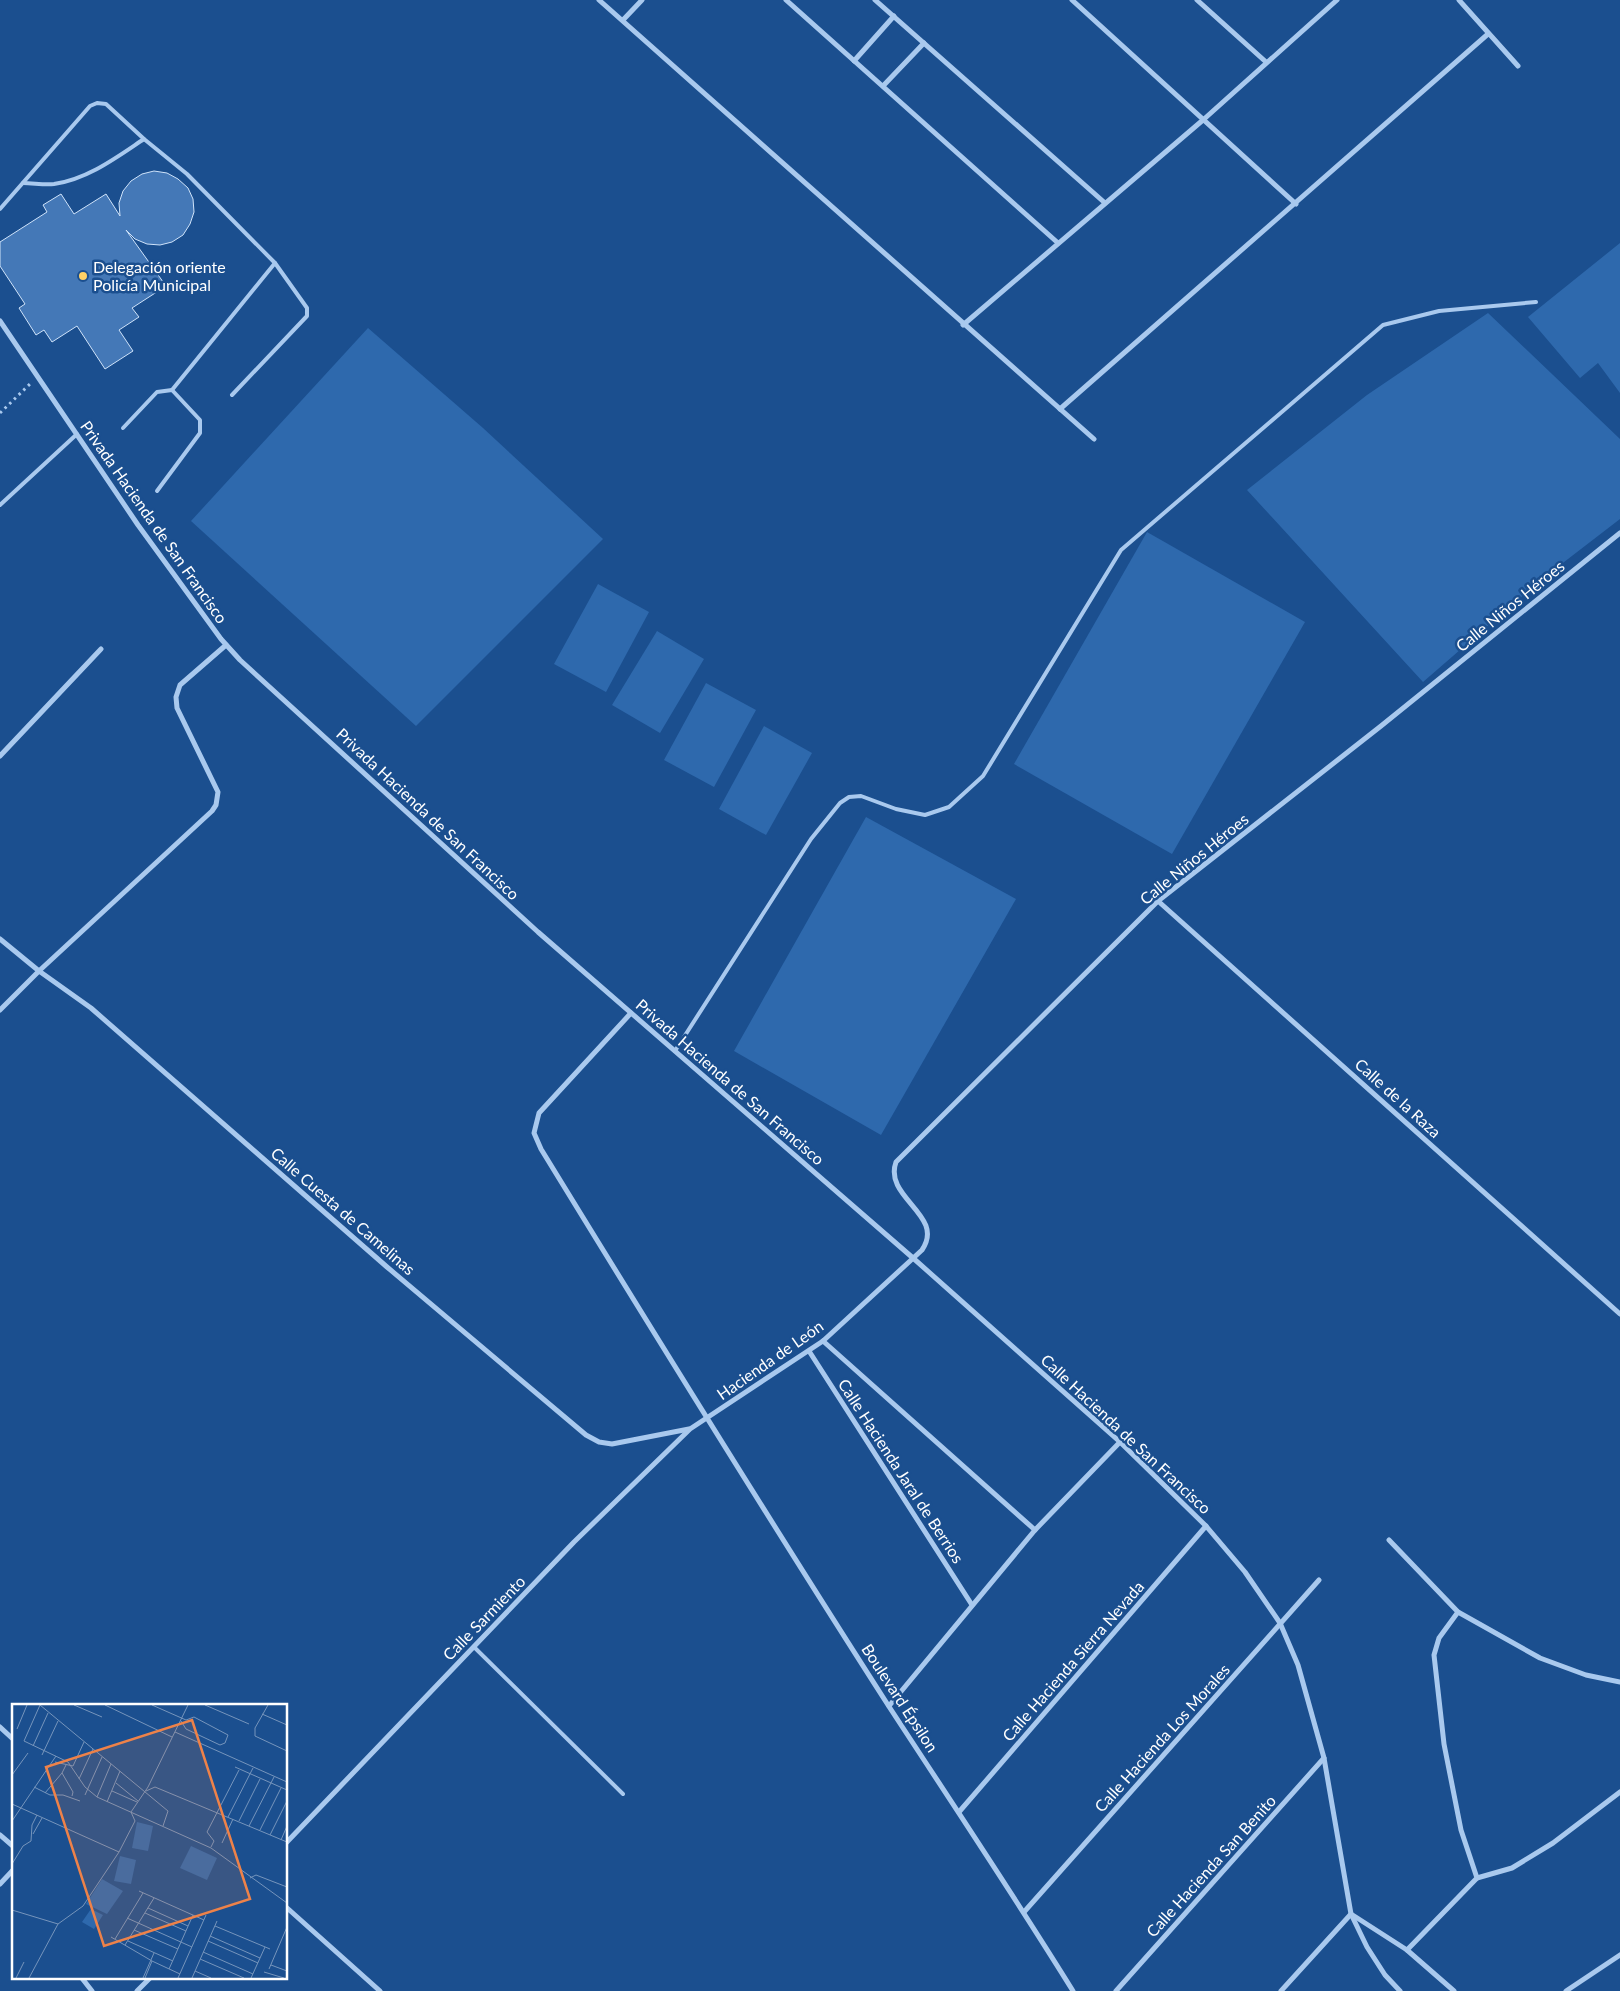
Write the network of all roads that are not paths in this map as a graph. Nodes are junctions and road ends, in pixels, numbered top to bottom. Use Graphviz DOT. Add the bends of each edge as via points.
graph roads {
  1 [pos="599,0"];
  2 [pos="642,0"];
  3 [pos="786,0"];
  4 [pos="876,0"];
  5 [pos="1072,0"];
  6 [pos="1197,0"];
  7 [pos="1337,0"];
  8 [pos="1459,0"];
  9 [pos="894,16"];
  10 [pos="623,20"];
  11 [pos="1488,34"];
  12 [pos="924,42"];
  13 [pos="854,61"];
  14 [pos="1266,62"];
  15 [pos="1518,66"];
  16 [pos="883,86"];
  17 [pos="1203,120"];
  18 [pos="144,139"];
  19 [pos="23,183"];
  20 [pos="1105,203"];
  21 [pos="1296,204"];
  22 [pos="0,209"];
  23 [pos="1058,243"];
  24 [pos="275,263"];
  25 [pos="1536,302"];
  26 [pos="0,321"];
  27 [pos="963,325"];
  28 [pos="172,390"];
  29 [pos="232,395"];
  30 [pos="1060,410"];
  31 [pos="123,428"];
  32 [pos="77,434"];
  33 [pos="1094,439"];
  34 [pos="157,491"];
  35 [pos="0,505"];
  36 [pos="1620,533"];
  37 [pos="226,645"];
  38 [pos="101,649"];
  39 [pos="0,756"];
  40 [pos="1158,901"];
  41 [pos="0,939"];
  42 [pos="39,971"];
  43 [pos="0,1010"];
  44 [pos="631,1013"];
  45 [pos="675,1051"];
  46 [pos="913,1258"];
  47 [pos="1620,1314"];
  48 [pos="823,1341"];
  49 [pos="809,1351"];
  50 [pos="706,1419"];
  51 [pos="690,1429"];
  52 [pos="1120,1442"];
  53 [pos="1206,1526"];
  54 [pos="1035,1530"];
  55 [pos="1389,1540"];
  56 [pos="1319,1580"];
  57 [pos="972,1605"];
  58 [pos="1458,1612"];
  59 [pos="1280,1623"];
  60 [pos="474,1647"];
  61 [pos="1620,1682"];
  62 [pos="889,1706"];
  63 [pos="0,1727"];
  64 [pos="12,1738"];
  65 [pos="1324,1758"];
  66 [pos="1620,1792"];
  67 [pos="623,1794"];
  68 [pos="959,1812"];
  69 [pos="0,1835"];
  70 [pos="288,1841"];
  71 [pos="12,1845"];
  72 [pos="12,1871"];
  73 [pos="1477,1878"];
  74 [pos="0,1884"];
  75 [pos="288,1909"];
  76 [pos="1024,1912"];
  77 [pos="1351,1914"];
  78 [pos="1407,1950"];
  79 [pos="1620,1955"];
  80 [pos="81,1978"];
  81 [pos="150,1978"];
  82 [pos="92,1991"];
  83 [pos="137,1991"];
  84 [pos="380,1991"];
  85 [pos="1072,1991"];
  86 [pos="1116,1991"];
  87 [pos="1281,1991"];
  88 [pos="1400,1991"];
  89 [pos="1454,1991"];
  90 [pos="1566,1991"];
  1 -- 10 [label="street"];
  2 -- 10 [label="street"];
  3 -- 13 [label="street"];
  4 -- 9 [label="street"];
  5 -- 17 [label="street"];
  6 -- 14 [label="street"];
  7 -- 14 [label="street"];
  8 -- 11 [label="street"];
  9 -- 12 [label="street"];
  9 -- 13 [label="street"];
  10 -- 27 [label="street"];
  11 -- 15 [label="street"];
  11 -- 21 [label="street"];
  12 -- 16 [label="street"];
  12 -- 20 [label="street"];
  13 -- 16 [label="street"];
  14 -- 17 [label="street"];
  16 -- 23 [label="street"];
  17 -- 20 [label="street"];
  17 -- 21 [label="street"];
  18 -- 19 [label="lane" via="100,167 69,181"];
  18 -- 19 [label="lane" via="106,104 97,103 90,106"];
  18 -- 24 [label="lane" via="187,174"];
  19 -- 22 [label="lane"];
  20 -- 23 [label="street"];
  21 -- 30 [label="street"];
  23 -- 27 [label="street"];
  24 -- 28 [label="lane"];
  24 -- 29 [label="lane" via="307,308 307,316"];
  25 -- 45 [label="lane" via="1439,311 1383,325 1122,550 983,776 950,807 925,815 896,809 861,796 840,803 811,839"];
  26 -- 32 [label="street, Privada Hacienda de San Francisco"];
  27 -- 30 [label="street"];
  28 -- 31 [label="lane" via="157,392"];
  28 -- 34 [label="lane" via="200,420 201,426 200,432"];
  30 -- 33 [label="street"];
  32 -- 35 [label="lane"];
  32 -- 37 [label="street, Privada Hacienda de San Francisco" via="138,525"];
  36 -- 40 [label="street, Calle Niños Héroes"];
  37 -- 42 [label="street" via="180,685 176,697 176,708 218,792 216,805"];
  37 -- 44 [label="street, Privada Hacienda de San Francisco" via="538,932"];
  38 -- 39 [label="street"];
  40 -- 46 [label="street, Calle Niños Héroes" via="896,1162 897,1186 925,1223 928,1232 928,1241"];
  40 -- 47 [label="street, Calle de la Raza"];
  41 -- 42 [label="street, Calle Cuesta de Camelinas"];
  42 -- 43 [label="street"];
  42 -- 51 [label="street, Calle Cuesta de Camelinas" via="90,1008 586,1435 612,1444"];
  44 -- 45 [label="street, Privada Hacienda de San Francisco"];
  44 -- 50 [label="street, Boulevard Épsilon" via="539,1113 534,1133"];
  45 -- 46 [label="street, Privada Hacienda de San Francisco"];
  46 -- 48 [label="street, Hacienda de León"];
  46 -- 52 [label="street, Calle Hacienda de San Francisco"];
  48 -- 49 [label="street, Hacienda de León"];
  48 -- 54 [label="street, Calle Hacienda Jaral de Berrios"];
  49 -- 50 [label="street, Hacienda de León"];
  49 -- 57 [label="street, Calle Hacienda Jaral de Berrios"];
  50 -- 51 [label="street, Calle Sarmiento"];
  50 -- 62 [label="street, Boulevard Épsilon"];
  51 -- 60 [label="street, Calle Sarmiento" via="574,1542"];
  52 -- 53 [label="street, Calle Hacienda de San Francisco"];
  52 -- 54 [label="street"];
  53 -- 59 [label="street, Calle Hacienda de San Francisco" via="1245,1572"];
  53 -- 68 [label="street, Calle Hacienda Sierra Nevada"];
  54 -- 57 [label="street"];
  55 -- 58 [label="street"];
  56 -- 59 [label="street, Calle Hacienda Los Morales"];
  57 -- 62 [label="street"];
  58 -- 61 [label="street" via="1540,1658 1586,1675"];
  58 -- 73 [label="street" via="1439,1638 1434,1655 1444,1744 1462,1830"];
  59 -- 65 [label="street, Calle Hacienda de San Francisco" via="1298,1665"];
  59 -- 76 [label="street, Calle Hacienda Los Morales"];
  60 -- 67 [label="lane"];
  60 -- 70 [label="street, Calle Sarmiento"];
  62 -- 68 [label="street, Boulevard Épsilon"];
  63 -- 64 [label="street"];
  65 -- 77 [label="street, Calle Hacienda de San Francisco"];
  65 -- 86 [label="street, Calle Hacienda San Benito"];
  66 -- 73 [label="street" via="1553,1843 1512,1868"];
  68 -- 76 [label="street, Boulevard Épsilon"];
  69 -- 71 [label="street"];
  72 -- 74 [label="street"];
  73 -- 78 [label="street"];
  75 -- 84 [label="street"];
  76 -- 85 [label="street, Boulevard Épsilon"];
  77 -- 78 [label="street"];
  77 -- 87 [label="street"];
  77 -- 88 [label="street, Calle Hacienda de San Francisco" via="1367,1947"];
  78 -- 89 [label="street"];
  79 -- 90 [label="street"];
  80 -- 82 [label="street"];
  81 -- 83 [label="street"];
}
